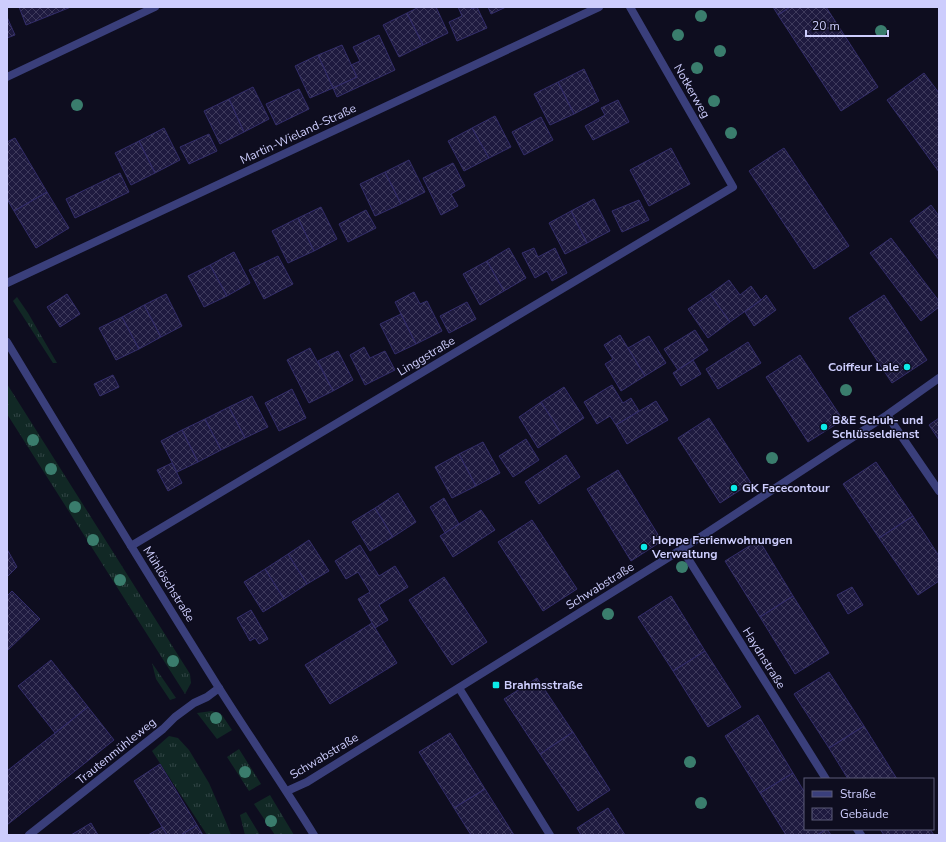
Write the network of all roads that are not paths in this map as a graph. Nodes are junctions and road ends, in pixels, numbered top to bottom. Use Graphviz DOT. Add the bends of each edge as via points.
graph roads {
  1 [pos="155,7"];
  2 [pos="599,7"];
  3 [pos="630,7"];
  4 [pos="7,77"];
  5 [pos="734,187"];
  6 [pos="7,283"];
  7 [pos="7,342"];
  8 [pos="939,378"];
  9 [pos="887,415"];
  10 [pos="939,491"];
  11 [pos="131,546"];
  12 [pos="682,549"];
  13 [pos="219,688"];
  14 [pos="459,688"];
  15 [pos="825,778"];
  16 [pos="287,791"];
  17 [pos="29,835"];
  18 [pos="314,835"];
  19 [pos="550,835"];
  1 -- 4 [label="street"];
  2 -- 6 [label="street, Martin-Wieland-Straße"];
  3 -- 5 [label="street, Notkerweg"];
  5 -- 11 [label="street, Linggstraße"];
  7 -- 11 [label="street, Mühlöschstraße"];
  8 -- 9 [label="street, Schwabstraße"];
  9 -- 10 [label="street"];
  9 -- 12 [label="street, Schwabstraße"];
  11 -- 13 [label="street, Mühlöschstraße"];
  12 -- 14 [label="street, Schwabstraße"];
  12 -- 15 [label="street, Haydnstraße"];
  13 -- 16 [label="street, Mühlöschstraße"];
  13 -- 17 [label="street, Trautenmühleweg" via="175,717"];
  14 -- 16 [label="street, Schwabstraße" via="307,782"];
  14 -- 19 [label="street"];
  16 -- 18 [label="street, Mühlöschstraße"];
}
